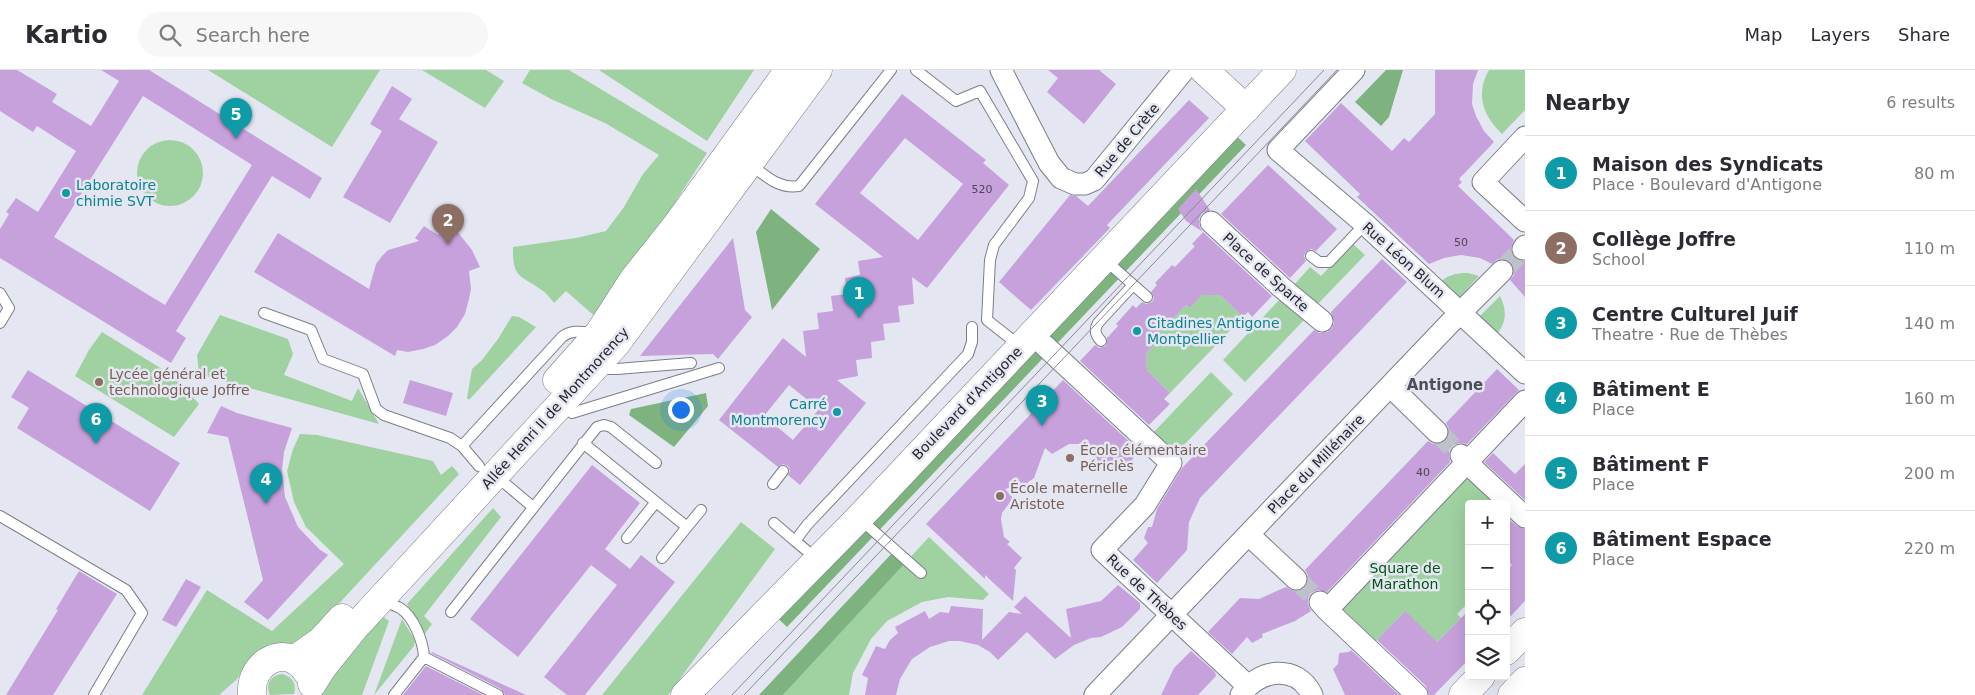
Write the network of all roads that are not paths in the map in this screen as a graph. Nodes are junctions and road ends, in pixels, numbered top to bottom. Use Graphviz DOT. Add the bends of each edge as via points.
graph roads {
  1 [pos="789,70"];
  2 [pos="818,70"];
  3 [pos="891,70"];
  4 [pos="916,70"];
  5 [pos="1001,70"];
  6 [pos="1184,70"];
  7 [pos="1204,70"];
  8 [pos="1282,70"];
  9 [pos="1354,70"];
  10 [pos="1246,109"];
  11 [pos="1525,137"];
  12 [pos="749,163"];
  13 [pos="1525,220"];
  14 [pos="1211,222"];
  15 [pos="1365,224"];
  16 [pos="1311,256"];
  17 [pos="1104,259"];
  18 [pos="1502,271"];
  19 [pos="1133,285"];
  20 [pos="0,293"];
  21 [pos="1147,297"];
  22 [pos="1461,312"];
  23 [pos="264,313"];
  24 [pos="1322,321"];
  25 [pos="0,323"];
  26 [pos="972,328"];
  27 [pos="1101,342"];
  28 [pos="1033,346"];
  29 [pos="600,362"];
  30 [pos="690,363"];
  31 [pos="720,368"];
  32 [pos="1525,373"];
  33 [pos="1390,386"];
  34 [pos="1525,401"];
  35 [pos="560,404"];
  36 [pos="1437,432"];
  37 [pos="583,444"];
  38 [pos="1464,459"];
  39 [pos="479,463"];
  40 [pos="656,463"];
  41 [pos="783,471"];
  42 [pos="773,484"];
  43 [pos="656,502"];
  44 [pos="533,506"];
  45 [pos="701,510"];
  46 [pos="0,516"];
  47 [pos="1525,517"];
  48 [pos="859,518"];
  49 [pos="774,523"];
  50 [pos="686,527"];
  51 [pos="1249,535"];
  52 [pos="627,538"];
  53 [pos="795,540"];
  54 [pos="662,558"];
  55 [pos="818,560"];
  56 [pos="921,573"];
  57 [pos="1296,579"];
  58 [pos="381,600"];
  59 [pos="451,612"];
  60 [pos="1172,616"];
  61 [pos="424,657"];
  62 [pos="294,660"];
  63 [pos="712,668"];
  64 [pos="1477,680"];
  65 [pos="1525,681"];
  66 [pos="253,686"];
  67 [pos="311,689"];
  68 [pos="1249,692"];
  69 [pos="94,695"];
  70 [pos="232,695"];
  71 [pos="394,695"];
  72 [pos="498,695"];
  73 [pos="685,695"];
  74 [pos="698,695"];
  75 [pos="1095,695"];
  76 [pos="1312,695"];
  77 [pos="1417,695"];
  78 [pos="1463,695"];
  79 [pos="1512,695"];
  1 -- 39 [label="street, Allée Henri II de Montmorency" via="633,280 599,333"];
  2 -- 12 [label="street, Allée Henri II de Montmorency"];
  3 -- 12 [label="lane" via="799,186 779,185"];
  4 -- 28 [label="lane" via="956,102 980,91 1033,181 1029,198 994,245 990,260 988,320"];
  5 -- 6 [label="street, Rue de Crète" via="1049,163 1062,178 1075,184 1086,184 1094,180"];
  7 -- 10 [label="street"];
  8 -- 10 [label="street, Boulevard d'Antigone"];
  9 -- 15 [label="street, Rue Léon Blum" via="1278,150"];
  10 -- 17 [label="street, Boulevard d'Antigone"];
  11 -- 13 [label="street" via="1483,182"];
  12 -- 29 [label="street, Allée Henri II de Montmorency"];
  14 -- 24 [label="street, Place de Sparte"];
  15 -- 16 [label="lane" via="1330,262 1319,262"];
  15 -- 22 [label="street, Rue Léon Blum"];
  17 -- 19 [label="lane"];
  17 -- 28 [label="street, Boulevard d'Antigone"];
  18 -- 22 [label="street, Place du Millénaire"];
  19 -- 21 [label="lane"];
  19 -- 27 [label="lane" via="1098,323 1095,334"];
  20 -- 25 [label="lane" via="9,308"];
  22 -- 32 [label="street, Rue Léon Blum"];
  22 -- 33 [label="street, Place du Millénaire"];
  23 -- 39 [label="lane" via="311,330 323,359 363,374 376,409 384,416 450,438"];
  26 -- 53 [label="lane" via="968,354"];
  28 -- 48 [label="street, Boulevard d'Antigone"];
  28 -- 60 [label="street, Rue de Thèbes" via="1172,463 1144,505 1102,550"];
  29 -- 30 [label="lane" via="609,369"];
  29 -- 35 [label="street, Allée Henri II de Montmorency"];
  31 -- 35 [label="lane" via="572,413"];
  33 -- 36 [label="street"];
  33 -- 51 [label="street, Place du Millénaire"];
  34 -- 38 [label="street"];
  35 -- 39 [label="street, Allée Henri II de Montmorency"];
  37 -- 40 [label="lane" via="597,427 604,425 611,427"];
  37 -- 43 [label="lane"];
  37 -- 44 [label="lane"];
  38 -- 47 [label="street"];
  38 -- 77 [label="street" via="1324,606"];
  39 -- 44 [label="lane"];
  39 -- 58 [label="street, Allée Henri II de Montmorency"];
  39 -- 62 [label="street, Allée Henri II de Montmorency" via="321,641"];
  41 -- 42 [label="lane"];
  43 -- 50 [label="lane"];
  43 -- 52 [label="lane"];
  44 -- 59 [label="lane"];
  45 -- 50 [label="lane"];
  46 -- 69 [label="lane" via="126,590 142,613"];
  48 -- 55 [label="street, Boulevard d'Antigone"];
  48 -- 56 [label="lane"];
  49 -- 53 [label="lane"];
  50 -- 54 [label="lane"];
  51 -- 57 [label="street"];
  51 -- 60 [label="street, Place du Millénaire"];
  53 -- 55 [label="lane"];
  55 -- 63 [label="street, Boulevard d'Antigone"];
  58 -- 61 [label="lane" via="405,612 417,631"];
  58 -- 67 [label="street, Allée Henri II de Montmorency" via="322,668"];
  60 -- 68 [label="street, Rue de Thèbes"];
  60 -- 75 [label="street, Place du Millénaire"];
  61 -- 71 [label="lane"];
  61 -- 72 [label="lane"];
  62 -- 66 [label="street" via="274,658 262,665"];
  62 -- 67 [label="street" via="306,670"];
  63 -- 73 [label="street, Boulevard d'Antigone"];
  63 -- 74 [label="street"];
  64 -- 78 [label="street"];
  65 -- 79 [label="street"];
  66 -- 70 [label="street"];
  68 -- 76 [label="street, Rue de Thèbes" via="1265,675 1285,674 1304,683"];
}
